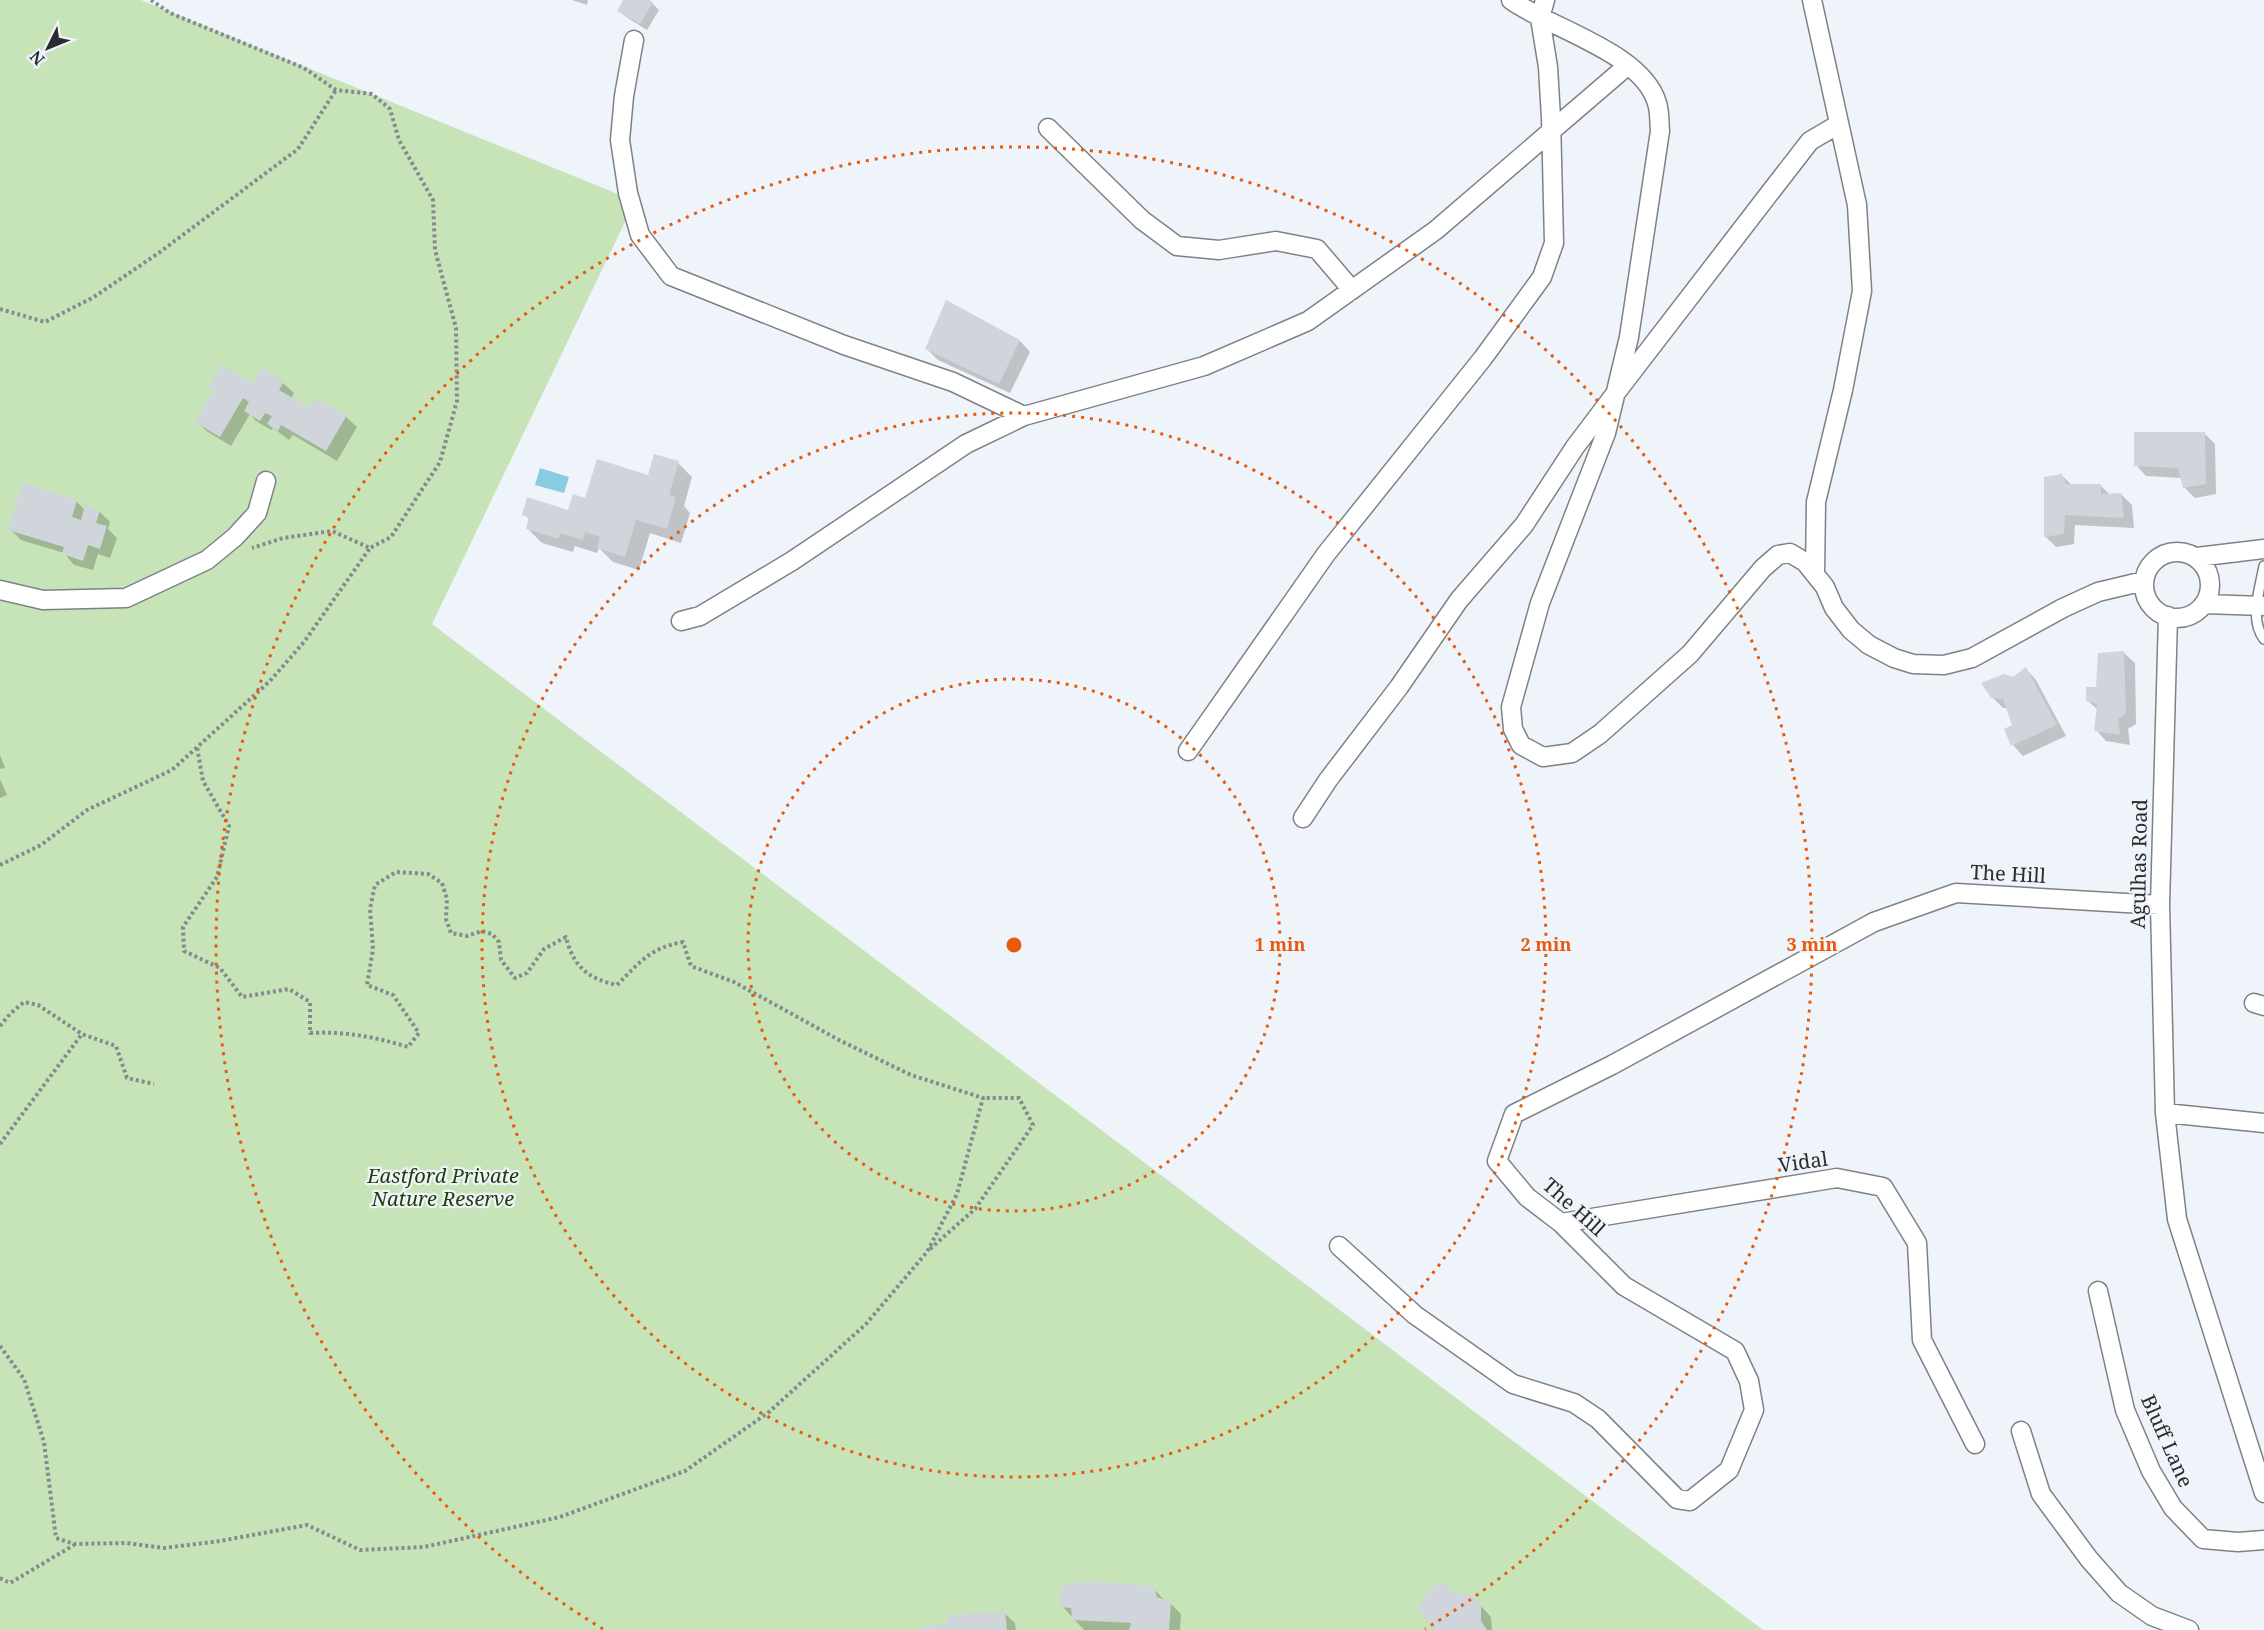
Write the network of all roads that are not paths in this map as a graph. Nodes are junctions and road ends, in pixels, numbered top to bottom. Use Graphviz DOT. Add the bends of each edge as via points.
graph roads {
  1 [pos="1511,0"];
  2 [pos="1812,0"];
  3 [pos="1543,9"];
  4 [pos="634,40"];
  5 [pos="1627,66"];
  6 [pos="1839,124"];
  7 [pos="1048,129"];
  8 [pos="1551,131"];
  9 [pos="1352,290"];
  10 [pos="1615,394"];
  11 [pos="1024,416"];
  12 [pos="266,481"];
  13 [pos="2264,549"];
  14 [pos="2196,557"];
  15 [pos="2264,566"];
  16 [pos="1815,574"];
  17 [pos="2144,581"];
  18 [pos="0,590"];
  19 [pos="2204,604"];
  20 [pos="2261,606"];
  21 [pos="2168,616"];
  22 [pos="681,621"];
  23 [pos="2264,639"];
  24 [pos="1188,751"];
  25 [pos="1303,818"];
  26 [pos="2160,905"];
  27 [pos="2165,1113"];
  28 [pos="2264,1123"];
  29 [pos="1561,1223"];
  30 [pos="1339,1246"];
  31 [pos="2098,1291"];
  32 [pos="2021,1431"];
  33 [pos="1975,1444"];
  34 [pos="2264,1493"];
  35 [pos="2264,1540"];
  36 [pos="2189,1630"];
  1 -- 3 [label="street"];
  2 -- 6 [label="street"];
  3 -- 5 [label="street"];
  3 -- 8 [label="street"];
  4 -- 11 [label="street" via="620,140 628,193 640,235 671,276 844,345 953,382"];
  5 -- 8 [label="street"];
  5 -- 10 [label="street" via="1652,91 1658,104 1660,131 1629,337"];
  6 -- 10 [label="street" via="1810,141"];
  6 -- 16 [label="street" via="1857,205 1862,291 1816,502"];
  7 -- 9 [label="street" via="1143,220 1177,246 1219,250 1276,241 1317,249"];
  8 -- 9 [label="street" via="1436,230"];
  8 -- 24 [label="street" via="1554,243 1542,277 1483,358 1326,554"];
  9 -- 11 [label="street" via="1308,321 1204,366"];
  10 -- 16 [label="street" via="1605,433 1539,603 1511,707 1513,729 1521,746 1543,757 1572,753 1600,734 1690,654 1778,555 1790,553 1806,562"];
  10 -- 25 [label="street" via="1524,525 1459,600"];
  11 -- 22 [label="street" via="966,444 792,561 700,616"];
  12 -- 18 [label="street" via="256,513 207,561 126,598 43,600"];
  13 -- 14 [label="street"];
  14 -- 17 [label="street" via="2175,551 2163,554 2147,570"];
  14 -- 19 [label="street" via="2209,574 2211,584"];
  15 -- 20 [label="lane"];
  16 -- 17 [label="street" via="1834,608 1869,645 1913,664 1944,665 1972,658 2098,592"];
  17 -- 21 [label="street" via="2147,599"];
  19 -- 20 [label="street"];
  19 -- 21 [label="street" via="2188,616"];
  20 -- 23 [label="lane" via="2257,629"];
  21 -- 26 [label="street, Agulhas Road"];
  26 -- 27 [label="street, Agulhas Road"];
  26 -- 29 [label="street, The Hill" via="1956,893 1874,922 1514,1114 1497,1161 1527,1197"];
  27 -- 28 [label="street"];
  27 -- 34 [label="street, Agulhas Road" via="2177,1219"];
  29 -- 30 [label="street, The Hill" via="1624,1286 1735,1351 1749,1381 1754,1410 1729,1470 1690,1501 1677,1499 1598,1419 1574,1403 1513,1384 1415,1315"];
  29 -- 33 [label="street, Vidal" via="1837,1178 1883,1187 1917,1243 1922,1340"];
  31 -- 35 [label="street, Bluff Lane" via="2125,1410 2151,1471 2173,1508 2203,1539"];
  32 -- 36 [label="street" via="2042,1494 2089,1559 2119,1593 2152,1616"];
}
